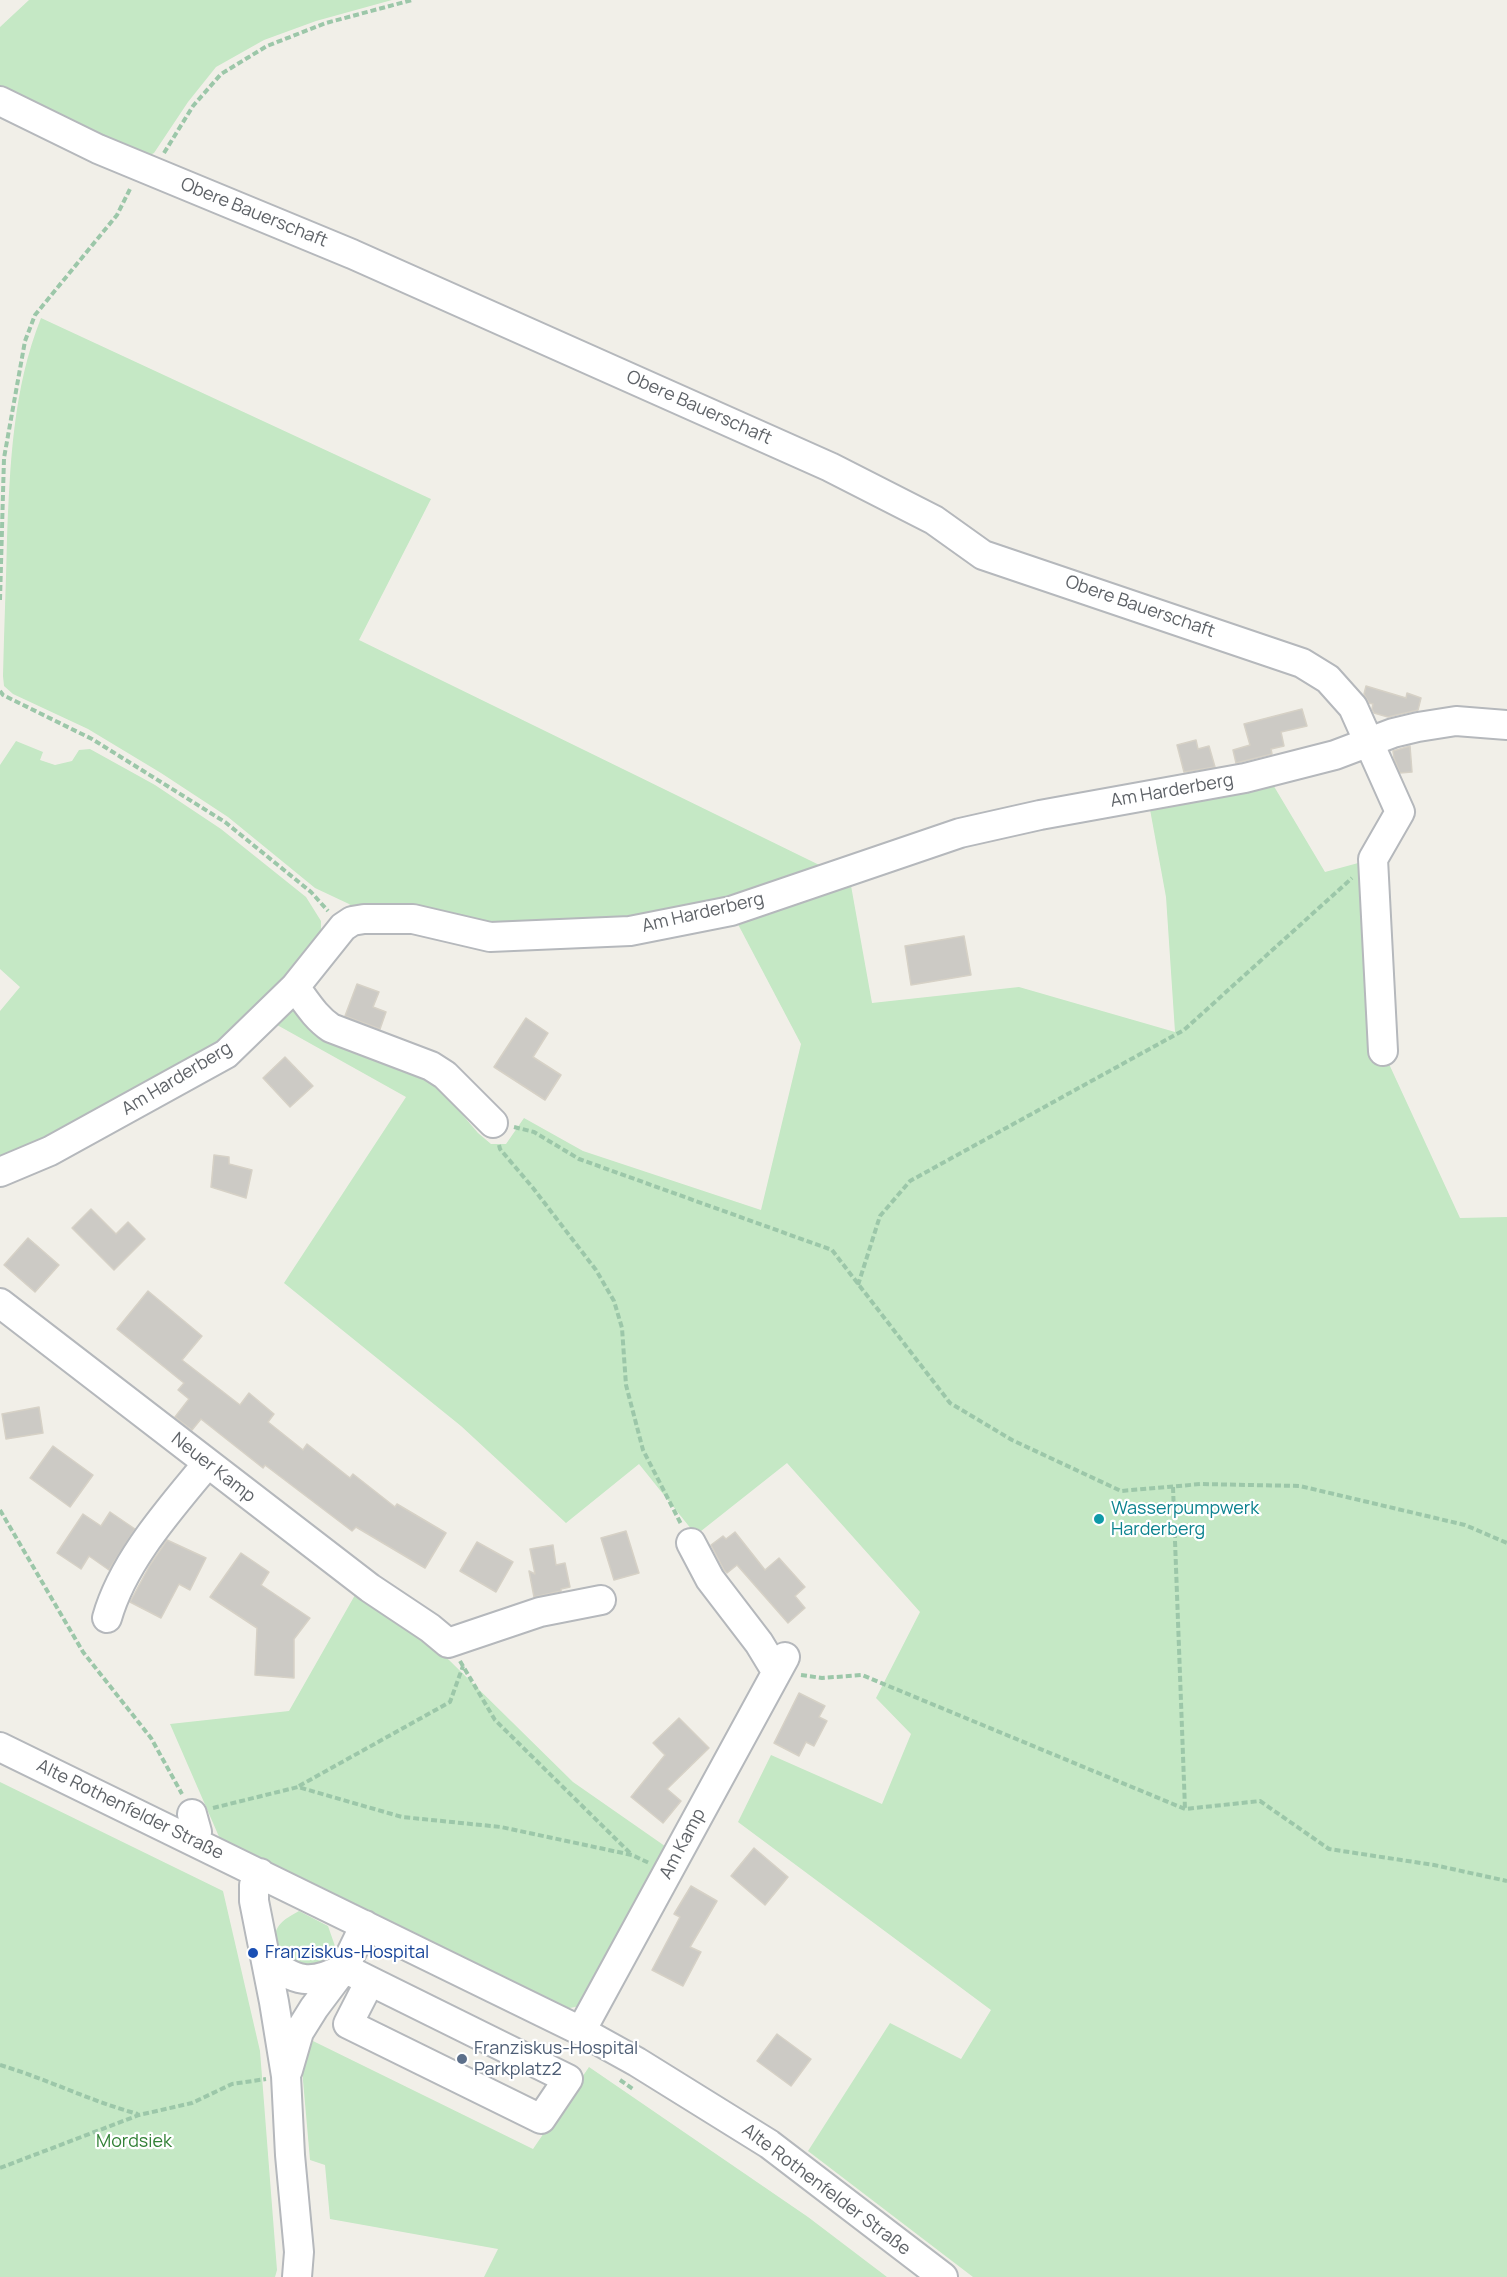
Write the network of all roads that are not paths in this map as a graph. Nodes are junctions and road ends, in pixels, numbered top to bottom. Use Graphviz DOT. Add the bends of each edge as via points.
graph roads {
  1 [pos="0,101"];
  2 [pos="1507,725"];
  3 [pos="1368,742"];
  4 [pos="295,987"];
  5 [pos="1383,1051"];
  6 [pos="493,1123"];
  7 [pos="0,1172"];
  8 [pos="0,1303"];
  9 [pos="207,1464"];
  10 [pos="691,1543"];
  11 [pos="601,1600"];
  12 [pos="106,1618"];
  13 [pos="0,1747"];
  14 [pos="192,1814"];
  15 [pos="195,1842"];
  16 [pos="260,1873"];
  17 [pos="366,1925"];
  18 [pos="266,1959"];
  19 [pos="344,1968"];
  20 [pos="370,1981"];
  21 [pos="581,2031"];
  22 [pos="286,2076"];
  23 [pos="297,2277"];
  24 [pos="943,2277"];
  1 -- 3 [label="street, Obere Bauerschaft" via="98,149 352,254 830,467 934,520 983,555 1302,663 1328,679 1353,706"];
  2 -- 3 [label="street, Am Harderberg" via="1456,721"];
  3 -- 4 [label="street, Am Harderberg" via="1335,755 1245,778 1040,814 960,833 731,911 630,930 490,937 413,919 352,921"];
  3 -- 5 [label="street, Obere Bauerschaft" via="1400,812 1373,859"];
  4 -- 6 [label="street" via="313,1014 331,1028 431,1066"];
  4 -- 7 [label="street, Am Harderberg" via="226,1054 50,1151"];
  8 -- 9 [label="street, Neuer Kamp"];
  9 -- 11 [label="street, Neuer Kamp" via="447,1645 540,1612"];
  9 -- 12 [label="street" via="168,1510 120,1582"];
  10 -- 21 [label="street, Am Kamp" via="710,1579 780,1664"];
  13 -- 15 [label="street, Alte Rothenfelder Straße"];
  14 -- 15 [label="street" via="197,1832"];
  15 -- 16 [label="street, Alte Rothenfelder Straße"];
  16 -- 17 [label="street, Alte Rothenfelder Straße"];
  16 -- 18 [label="street" via="254,1885 254,1901"];
  17 -- 19 [label="street"];
  17 -- 21 [label="street, Alte Rothenfelder Straße"];
  18 -- 19 [label="street" via="281,1971 303,1980 325,1978"];
  18 -- 22 [label="street"];
  19 -- 20 [label="street"];
  19 -- 22 [label="street" via="299,2032"];
  20 -- 20 [label="street" via="554,2073 568,2079 541,2119 348,2024"];
  21 -- 24 [label="street, Alte Rothenfelder Straße" via="769,2144"];
  22 -- 23 [label="street"];
}
